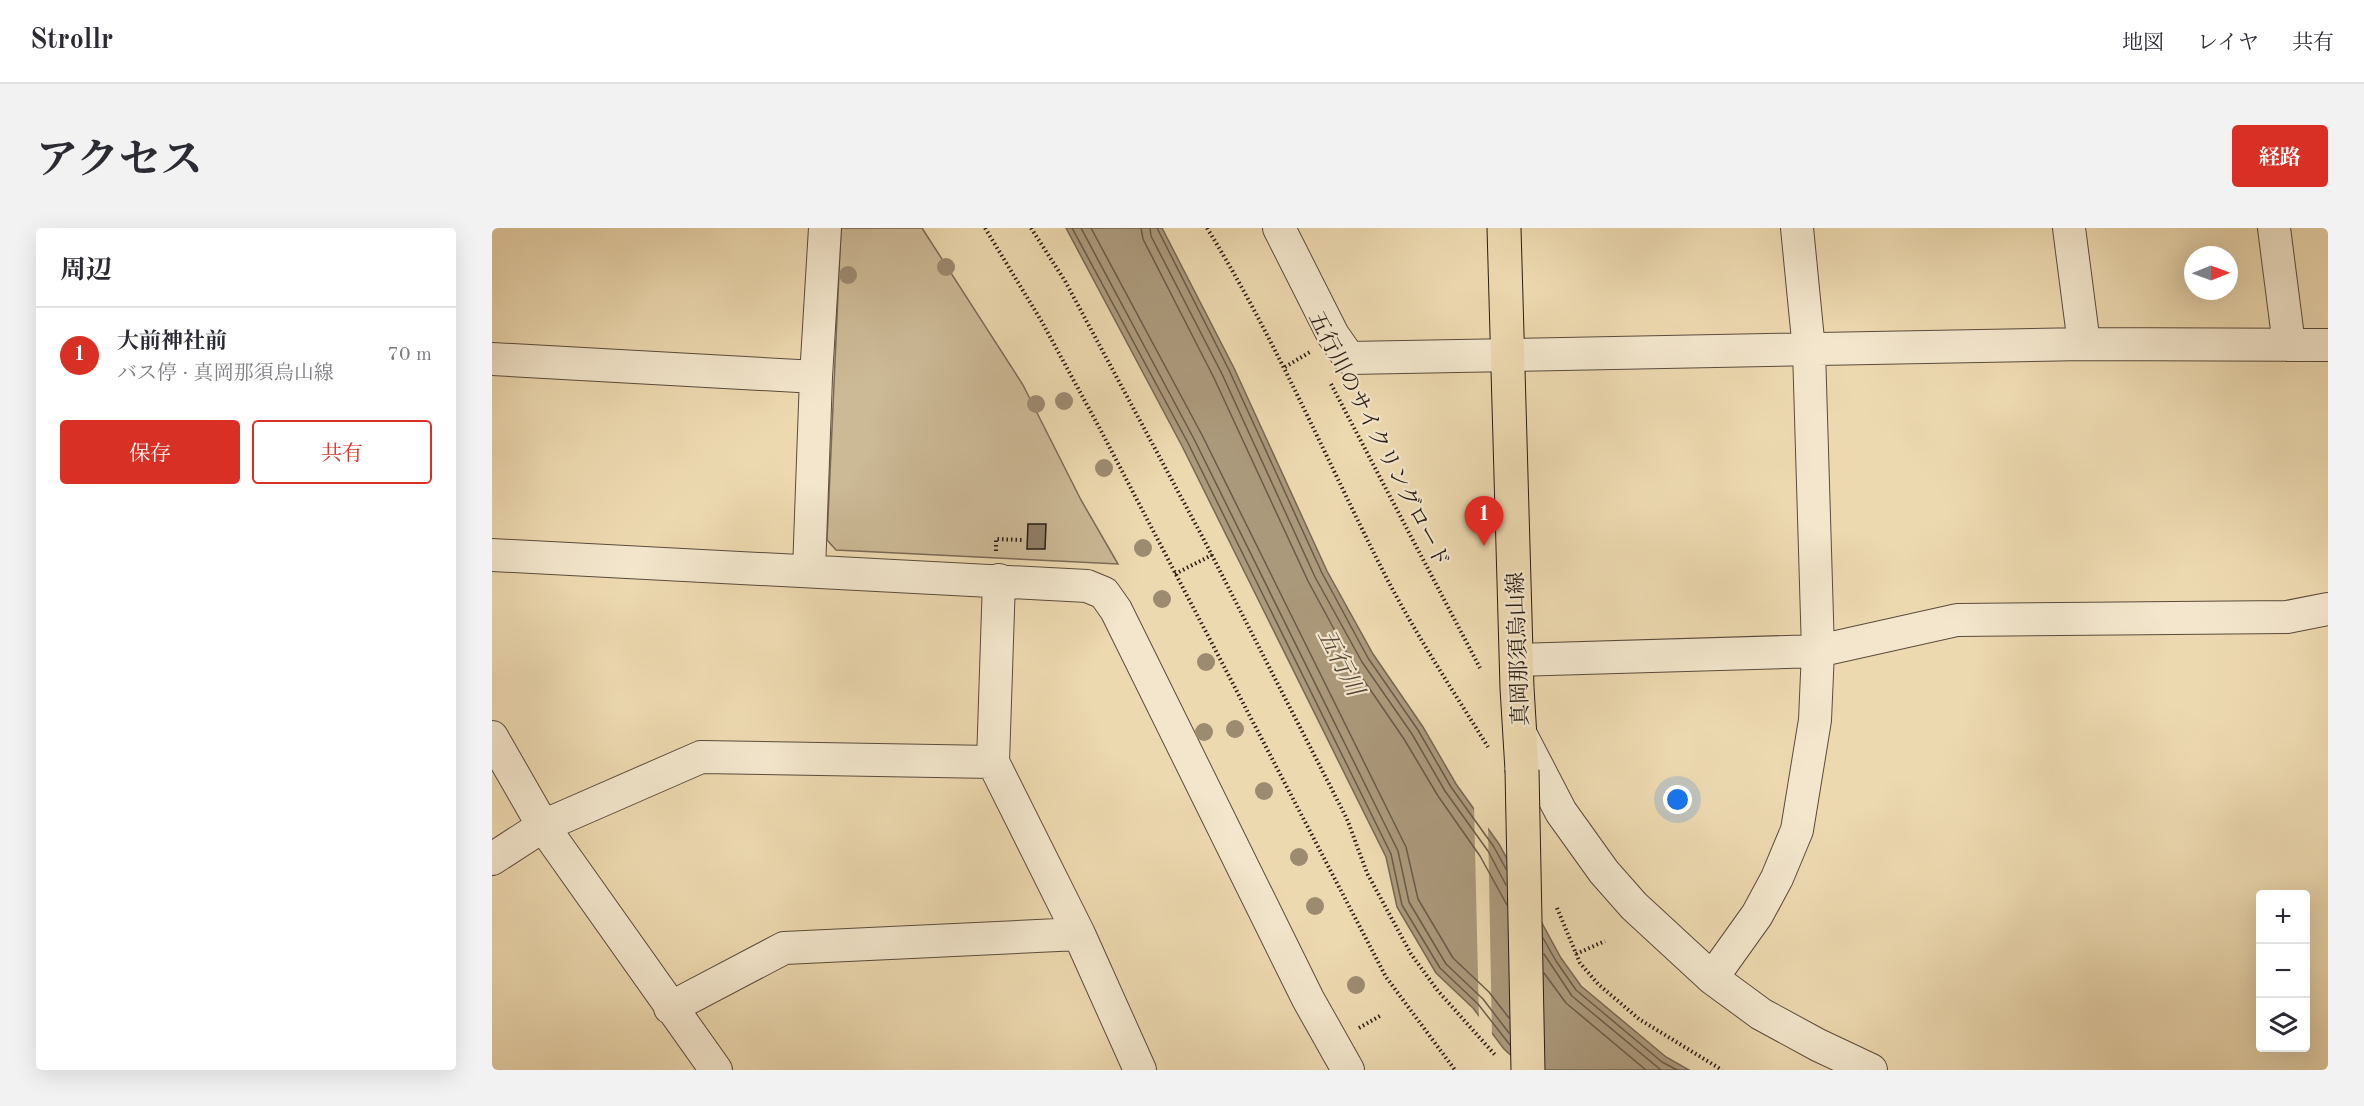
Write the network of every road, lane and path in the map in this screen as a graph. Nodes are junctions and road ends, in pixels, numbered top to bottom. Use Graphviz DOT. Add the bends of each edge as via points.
graph roads {
  1 [pos="825,228"];
  2 [pos="985,228"];
  3 [pos="1031,228"];
  4 [pos="1207,228"];
  5 [pos="1279,228"];
  6 [pos="1504,228"];
  7 [pos="1797,228"];
  8 [pos="2069,228"];
  9 [pos="2274,228"];
  10 [pos="2084,344"];
  11 [pos="2289,345"];
  12 [pos="2328,345"];
  13 [pos="1314,350"];
  14 [pos="1809,350"];
  15 [pos="1508,355"];
  16 [pos="492,359"];
  17 [pos="1285,367"];
  18 [pos="816,377"];
  19 [pos="1329,380"];
  20 [pos="1023,540"];
  21 [pos="492,555"];
  22 [pos="1212,555"];
  23 [pos="998,569"];
  24 [pos="809,571"];
  25 [pos="1175,574"];
  26 [pos="2328,609"];
  27 [pos="1818,651"];
  28 [pos="1516,660"];
  29 [pos="1480,668"];
  30 [pos="1520,733"];
  31 [pos="492,736"];
  32 [pos="1491,751"];
  33 [pos="993,762"];
  34 [pos="543,826"];
  35 [pos="492,859"];
  36 [pos="1556,906"];
  37 [pos="1079,934"];
  38 [pos="1605,940"];
  39 [pos="1576,954"];
  40 [pos="1712,978"];
  41 [pos="670,1008"];
  42 [pos="1380,1016"];
  43 [pos="1356,1029"];
  44 [pos="1514,1066"];
  45 [pos="716,1070"];
  46 [pos="1140,1070"];
  47 [pos="1348,1070"];
  48 [pos="1455,1070"];
  49 [pos="1722,1070"];
  50 [pos="1871,1070"];
  1 -- 18 [label="street"];
  2 -- 25 [label="path" via="1042,322"];
  3 -- 22 [label="path" via="1065,281"];
  4 -- 17 [label="path"];
  5 -- 15 [label="street" via="1349,358"];
  6 -- 15 [label="main road, 真岡那須烏山線"];
  7 -- 14 [label="street"];
  8 -- 10 [label="street"];
  9 -- 11 [label="street"];
  10 -- 11 [label="street"];
  10 -- 14 [label="street"];
  11 -- 12 [label="street"];
  13 -- 17 [label="path"];
  14 -- 15 [label="street"];
  14 -- 27 [label="street"];
  15 -- 28 [label="main road, 真岡那須烏山線"];
  16 -- 18 [label="street"];
  17 -- 32 [label="path" via="1384,573"];
  18 -- 24 [label="street"];
  19 -- 29 [label="path, 五行川のサイクリングロード"];
  20 -- 23 [label="path" via="996,539"];
  21 -- 24 [label="street"];
  22 -- 25 [label="path"];
  22 -- 44 [label="path" via="1347,819 1367,873 1411,954 1438,991"];
  23 -- 24 [label="street"];
  23 -- 33 [label="street"];
  23 -- 47 [label="street" via="1087,586 1104,593 1116,610 1308,999"];
  25 -- 48 [label="path" via="1386,977"];
  26 -- 27 [label="street" via="2287,617 1957,620"];
  27 -- 28 [label="street"];
  27 -- 40 [label="street" via="1815,720 1797,830 1757,915"];
  28 -- 30 [label="main road, 真岡那須烏山線"];
  30 -- 40 [label="street" via="1561,812 1604,872 1634,906"];
  30 -- 44 [label="main road, 真岡那須烏山線, bridge"];
  31 -- 34 [label="street"];
  33 -- 34 [label="street" via="701,757"];
  33 -- 37 [label="street"];
  34 -- 35 [label="street"];
  34 -- 41 [label="street"];
  36 -- 39 [label="path"];
  37 -- 41 [label="street" via="784,948"];
  37 -- 46 [label="street"];
  38 -- 39 [label="path"];
  39 -- 49 [label="path" via="1598,984 1639,1019"];
  40 -- 50 [label="street" via="1761,1014"];
  41 -- 45 [label="street"];
  42 -- 43 [label="path"];
}
